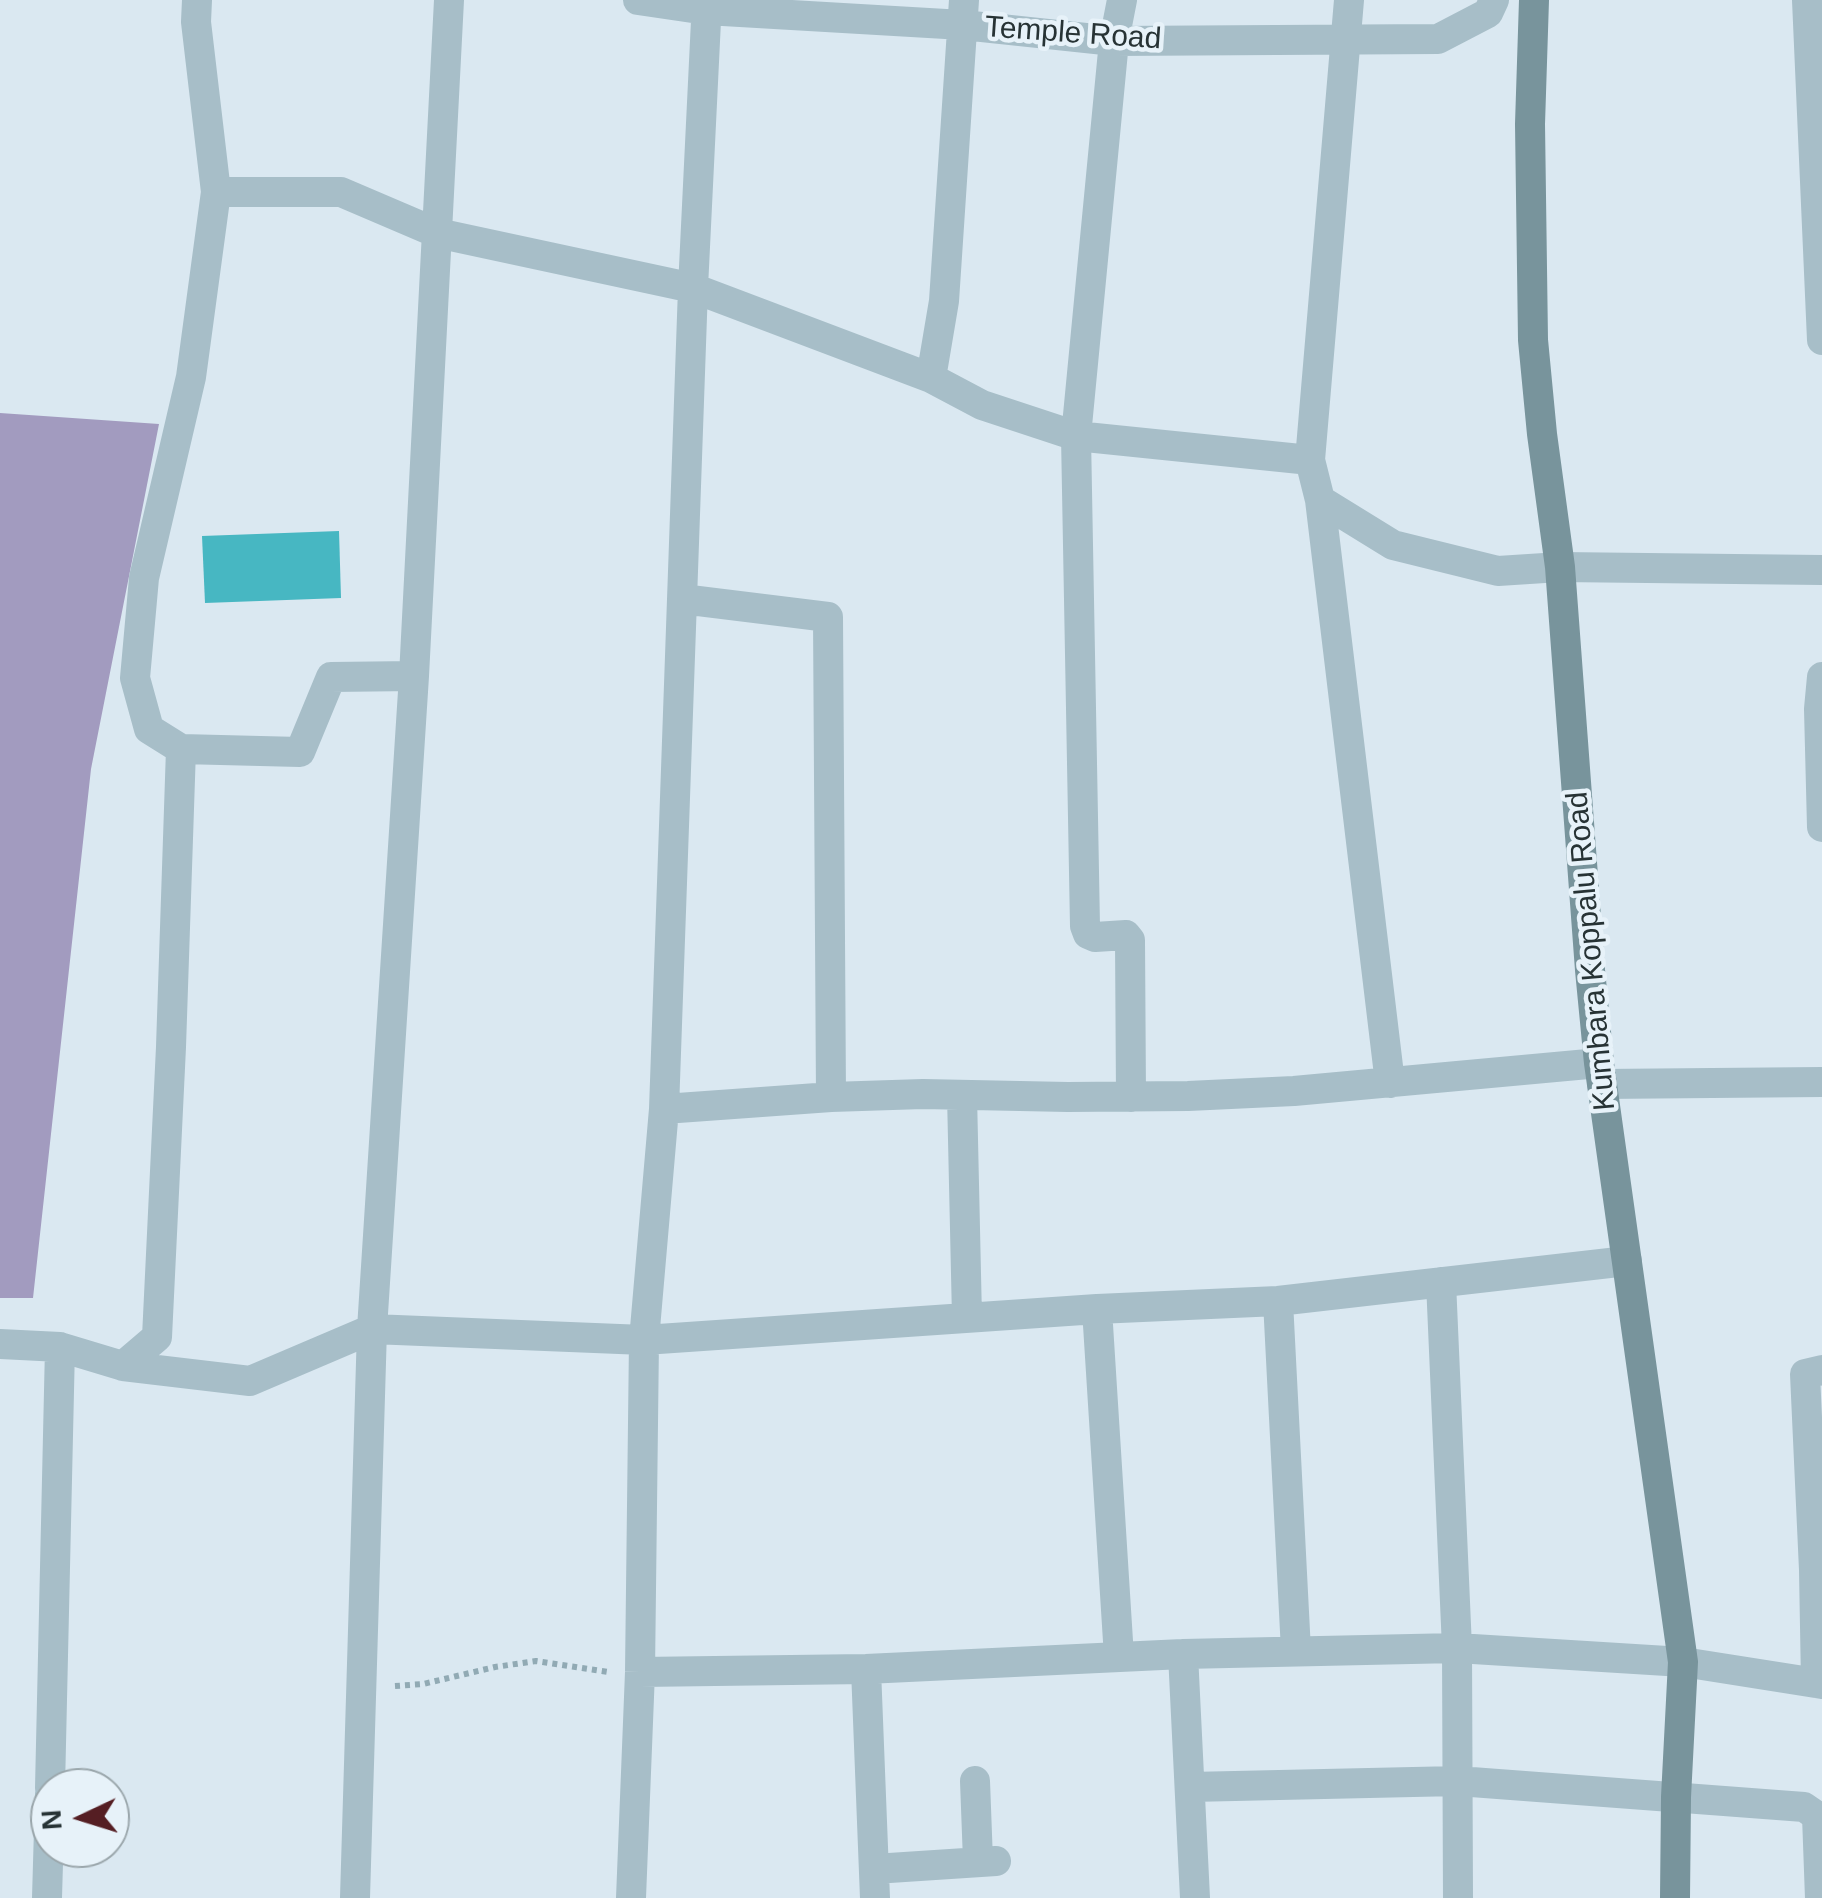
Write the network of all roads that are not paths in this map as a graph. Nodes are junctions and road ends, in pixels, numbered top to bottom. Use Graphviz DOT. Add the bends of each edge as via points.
graph roads {
  1 [pos="197,0"];
  2 [pos="450,0"];
  3 [pos="638,0"];
  4 [pos="1122,0"];
  5 [pos="1349,0"];
  6 [pos="1494,0"];
  7 [pos="1534,0"];
  8 [pos="1808,0"];
  9 [pos="706,5"];
  10 [pos="964,13"];
  11 [pos="1114,41"];
  12 [pos="1344,41"];
  13 [pos="216,192"];
  14 [pos="437,233"];
  15 [pos="693,288"];
  16 [pos="1822,340"];
  17 [pos="931,378"];
  18 [pos="1076,436"];
  19 [pos="1310,460"];
  20 [pos="1320,500"];
  21 [pos="1560,566"];
  22 [pos="1822,570"];
  23 [pos="682,598"];
  24 [pos="414,676"];
  25 [pos="1822,678"];
  26 [pos="181,750"];
  27 [pos="1822,827"];
  28 [pos="1601,1073"];
  29 [pos="1822,1082"];
  30 [pos="1390,1083"];
  31 [pos="962,1095"];
  32 [pos="831,1097"];
  33 [pos="1131,1097"];
  34 [pos="664,1108"];
  35 [pos="1627,1260"];
  36 [pos="1441,1282"];
  37 [pos="1278,1301"];
  38 [pos="1098,1309"];
  39 [pos="967,1318"];
  40 [pos="372,1329"];
  41 [pos="644,1340"];
  42 [pos="0,1344"];
  43 [pos="60,1347"];
  44 [pos="123,1366"];
  45 [pos="1822,1370"];
  46 [pos="1457,1648"];
  47 [pos="1296,1652"];
  48 [pos="1183,1654"];
  49 [pos="1118,1656"];
  50 [pos="1682,1662"];
  51 [pos="866,1669"];
  52 [pos="640,1672"];
  53 [pos="1819,1683"];
  54 [pos="51,1768"];
  55 [pos="974,1780"];
  56 [pos="1458,1781"];
  57 [pos="1190,1787"];
  58 [pos="1676,1796"];
  59 [pos="48,1868"];
  60 [pos="875,1883"];
  61 [pos="47,1898"];
  62 [pos="355,1898"];
  63 [pos="630,1898"];
  64 [pos="1196,1898"];
  65 [pos="1458,1898"];
  66 [pos="1675,1898"];
  67 [pos="1820,1898"];
  1 -- 13 [label="street"];
  2 -- 14 [label="street"];
  3 -- 9 [label="street, Temple Road"];
  4 -- 11 [label="street"];
  5 -- 12 [label="street"];
  6 -- 12 [label="street, Temple Road" via="1488,13 1438,40"];
  7 -- 21 [label="street, Kumbara Koppalu Road" via="1533,340"];
  8 -- 16 [label="street"];
  9 -- 10 [label="street, Temple Road"];
  9 -- 15 [label="street"];
  10 -- 11 [label="street, Temple Road"];
  10 -- 17 [label="street" via="944,301"];
  11 -- 12 [label="street, Temple Road"];
  11 -- 18 [label="street"];
  12 -- 19 [label="street"];
  13 -- 14 [label="street" via="341,192"];
  13 -- 26 [label="street" via="191,377 144,578 135,678 148,729"];
  14 -- 15 [label="street"];
  14 -- 24 [label="street"];
  15 -- 17 [label="street"];
  15 -- 23 [label="street"];
  17 -- 18 [label="street" via="982,405"];
  18 -- 19 [label="street"];
  18 -- 33 [label="street" via="1085,926 1095,937 1130,940"];
  19 -- 20 [label="street"];
  20 -- 21 [label="street" via="1393,544 1498,572"];
  20 -- 30 [label="street"];
  21 -- 22 [label="street"];
  21 -- 28 [label="street, Kumbara Koppalu Road"];
  23 -- 32 [label="street" via="828,617"];
  23 -- 34 [label="street"];
  24 -- 26 [label="street" via="331,677 300,752"];
  24 -- 40 [label="street"];
  25 -- 27 [label="street"];
  26 -- 44 [label="street" via="158,1337"];
  28 -- 29 [label="street"];
  28 -- 30 [label="street"];
  28 -- 35 [label="street, Kumbara Koppalu Road"];
  30 -- 33 [label="street"];
  31 -- 32 [label="street"];
  31 -- 33 [label="street"];
  31 -- 39 [label="street"];
  32 -- 34 [label="street"];
  34 -- 41 [label="street"];
  35 -- 36 [label="street"];
  35 -- 50 [label="street, Kumbara Koppalu Road"];
  36 -- 37 [label="street"];
  36 -- 46 [label="street"];
  37 -- 38 [label="street"];
  37 -- 47 [label="street"];
  38 -- 39 [label="street"];
  38 -- 49 [label="street"];
  39 -- 41 [label="street"];
  40 -- 41 [label="street"];
  40 -- 44 [label="street" via="250,1381"];
  40 -- 62 [label="street"];
  41 -- 52 [label="street"];
  42 -- 43 [label="street"];
  43 -- 44 [label="street"];
  43 -- 54 [label="street"];
  45 -- 53 [label="street" via="1805,1374"];
  46 -- 47 [label="street"];
  46 -- 50 [label="street"];
  46 -- 56 [label="street"];
  47 -- 48 [label="street"];
  48 -- 49 [label="street"];
  48 -- 57 [label="street"];
  49 -- 51 [label="street"];
  50 -- 53 [label="street"];
  50 -- 58 [label="street, Kumbara Koppalu Road"];
  51 -- 52 [label="street"];
  51 -- 60 [label="street"];
  52 -- 63 [label="street"];
  55 -- 60 [label="street" via="987,1861"];
  56 -- 57 [label="street"];
  56 -- 58 [label="street"];
  56 -- 65 [label="street"];
  57 -- 64 [label="street"];
  58 -- 66 [label="street, Kumbara Koppalu Road"];
  58 -- 67 [label="street" via="1804,1807 1817,1816"];
  59 -- 61 [label="street"];
}
